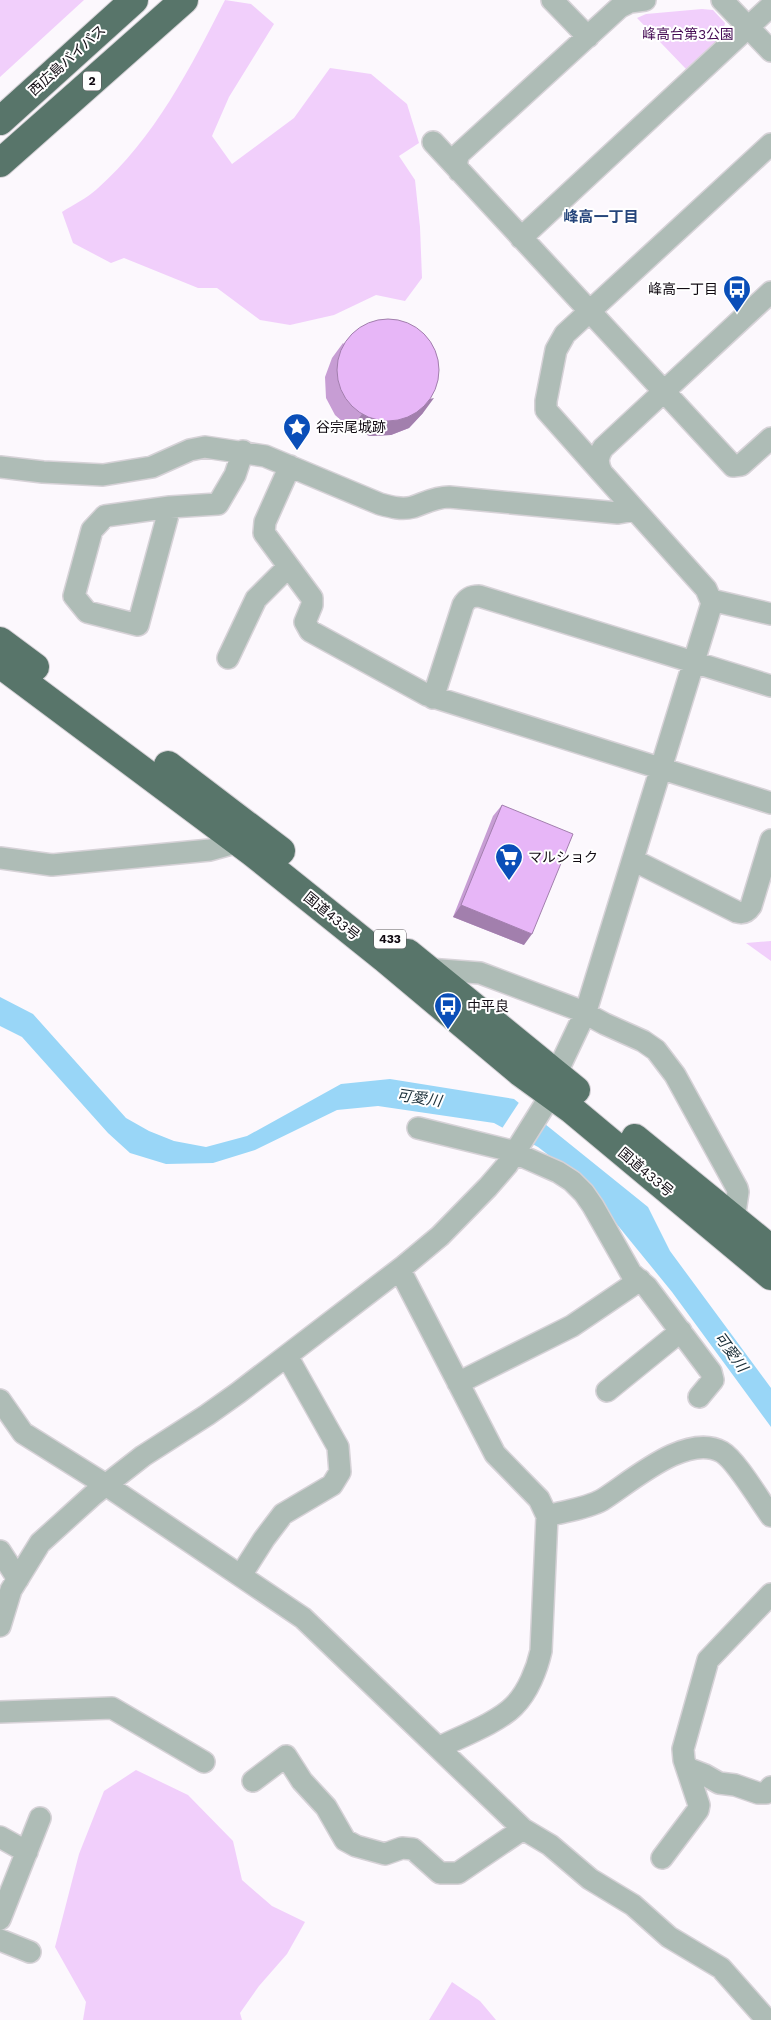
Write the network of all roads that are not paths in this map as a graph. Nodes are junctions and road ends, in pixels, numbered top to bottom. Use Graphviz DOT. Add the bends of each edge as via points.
graph roads {
  1 [pos="107,0"];
  2 [pos="134,0"];
  3 [pos="168,0"];
  4 [pos="184,0"];
  5 [pos="552,0"];
  6 [pos="645,0"];
  7 [pos="722,0"];
  8 [pos="771,6"];
  9 [pos="749,27"];
  10 [pos="588,37"];
  11 [pos="771,51"];
  12 [pos="0,98"];
  13 [pos="0,121"];
  14 [pos="432,142"];
  15 [pos="771,144"];
  16 [pos="0,151"];
  17 [pos="0,162"];
  18 [pos="459,171"];
  19 [pos="521,238"];
  20 [pos="771,292"];
  21 [pos="590,311"];
  22 [pos="664,391"];
  23 [pos="771,438"];
  24 [pos="243,451"];
  25 [pos="290,466"];
  26 [pos="0,467"];
  27 [pos="602,473"];
  28 [pos="170,507"];
  29 [pos="634,510"];
  30 [pos="288,567"];
  31 [pos="711,600"];
  32 [pos="771,614"];
  33 [pos="0,641"];
  34 [pos="228,658"];
  35 [pos="694,663"];
  36 [pos="0,664"];
  37 [pos="771,686"];
  38 [pos="433,698"];
  39 [pos="662,769"];
  40 [pos="771,803"];
  41 [pos="244,834"];
  42 [pos="771,840"];
  43 [pos="0,858"];
  44 [pos="633,860"];
  45 [pos="428,969"];
  46 [pos="586,1013"];
  47 [pos="544,1094"];
  48 [pos="418,1128"];
  49 [pos="512,1147"];
  50 [pos="734,1219"];
  51 [pos="771,1249"];
  52 [pos="400,1270"];
  53 [pos="771,1276"];
  54 [pos="640,1280"];
  55 [pos="681,1331"];
  56 [pos="287,1356"];
  57 [pos="458,1383"];
  58 [pos="606,1391"];
  59 [pos="699,1397"];
  60 [pos="0,1400"];
  61 [pos="106,1485"];
  62 [pos="547,1516"];
  63 [pos="771,1516"];
  64 [pos="0,1551"];
  65 [pos="241,1576"];
  66 [pos="18,1579"];
  67 [pos="771,1594"];
  68 [pos="0,1626"];
  69 [pos="0,1712"];
  70 [pos="440,1747"];
  71 [pos="204,1762"];
  72 [pos="687,1768"];
  73 [pos="253,1781"];
  74 [pos="771,1787"];
  75 [pos="40,1818"];
  76 [pos="523,1829"];
  77 [pos="0,1837"];
  78 [pos="27,1852"];
  79 [pos="662,1858"];
  80 [pos="0,1918"];
  81 [pos="0,1940"];
  82 [pos="30,1952"];
  83 [pos="767,2020"];
  1 -- 12 [label="highway, 西広島バイパス"];
  2 -- 13 [label="highway, 西広島バイパス / 2"];
  3 -- 16 [label="highway, 西広島バイパス / 2"];
  4 -- 17 [label="highway, 2"];
  5 -- 10 [label="street"];
  6 -- 10 [label="street" via="624,4"];
  7 -- 9 [label="street"];
  8 -- 9 [label="street"];
  9 -- 11 [label="street"];
  9 -- 19 [label="street"];
  10 -- 18 [label="street" via="460,153 456,158"];
  14 -- 18 [label="street"];
  15 -- 21 [label="street"];
  18 -- 19 [label="street"];
  19 -- 21 [label="street"];
  20 -- 22 [label="street"];
  21 -- 22 [label="street"];
  21 -- 27 [label="street" via="558,344 545,406"];
  22 -- 23 [label="street" via="733,466 741,465"];
  22 -- 27 [label="street" via="603,448 598,455"];
  24 -- 25 [label="street"];
  24 -- 26 [label="street" via="200,447 152,467 95,476"];
  24 -- 28 [label="street" via="235,475 218,504"];
  25 -- 29 [label="street" via="395,508 410,508 436,498 449,497 618,513"];
  25 -- 30 [label="street" via="264,528 267,538"];
  27 -- 29 [label="street"];
  28 -- 28 [label="street" via="105,516 92,530 74,596 87,612 138,625"];
  29 -- 31 [label="street" via="706,589"];
  30 -- 34 [label="street" via="256,600"];
  30 -- 38 [label="street" via="313,600 305,622 310,631"];
  31 -- 32 [label="street"];
  31 -- 35 [label="street"];
  33 -- 41 [label="highway, 国道433号 / 433"];
  35 -- 37 [label="street"];
  35 -- 38 [label="street" via="465,592"];
  35 -- 39 [label="street"];
  36 -- 41 [label="highway, 国道433号 / 433"];
  38 -- 39 [label="street"];
  39 -- 40 [label="street"];
  39 -- 44 [label="street"];
  41 -- 43 [label="street" via="219,849 210,850 63,864 36,864"];
  41 -- 45 [label="highway, 国道433号 / 433"];
  41 -- 47 [label="highway, 国道433号 / 433"];
  42 -- 44 [label="street" via="751,906 743,913"];
  44 -- 46 [label="street"];
  45 -- 46 [label="street" via="480,973"];
  45 -- 47 [label="highway, 国道433号 / 433"];
  46 -- 47 [label="street"];
  46 -- 50 [label="street" via="643,1041 667,1062 737,1190"];
  47 -- 49 [label="street"];
  47 -- 50 [label="highway, 国道433号 / 433"];
  47 -- 53 [label="highway, 国道433号 / 433" via="572,1110"];
  48 -- 49 [label="street"];
  49 -- 52 [label="street" via="488,1187 440,1236"];
  49 -- 54 [label="street" via="533,1163 558,1172 584,1193 617,1251"];
  50 -- 51 [label="highway, 国道433号 / 433"];
  52 -- 56 [label="street"];
  52 -- 57 [label="street"];
  54 -- 55 [label="street"];
  54 -- 57 [label="street" via="572,1326"];
  55 -- 58 [label="street"];
  55 -- 59 [label="street" via="713,1376 711,1384"];
  56 -- 61 [label="street"];
  56 -- 65 [label="street" via="338,1447 340,1472 332,1485 283,1514"];
  57 -- 62 [label="street" via="495,1454 539,1498"];
  60 -- 61 [label="street" via="23,1434"];
  61 -- 65 [label="street"];
  61 -- 66 [label="street" via="40,1543"];
  62 -- 63 [label="street" via="601,1500 671,1455 712,1448 723,1452"];
  62 -- 70 [label="street" via="541,1651 536,1671 514,1706 493,1721"];
  64 -- 66 [label="street"];
  65 -- 70 [label="street" via="302,1618"];
  66 -- 68 [label="street" via="11,1590"];
  67 -- 72 [label="street" via="708,1660 684,1744"];
  69 -- 71 [label="street" via="112,1708"];
  70 -- 76 [label="street"];
  72 -- 74 [label="street" via="718,1783 758,1793"];
  72 -- 79 [label="street" via="698,1810"];
  73 -- 76 [label="street" via="286,1756 302,1781 326,1807 345,1840 385,1854 402,1848 413,1849 440,1873 458,1873"];
  75 -- 78 [label="street"];
  76 -- 83 [label="street" via="550,1845 590,1879 632,1905 669,1937 721,1968"];
  77 -- 78 [label="street"];
  78 -- 80 [label="street"];
  81 -- 82 [label="street"];
}
